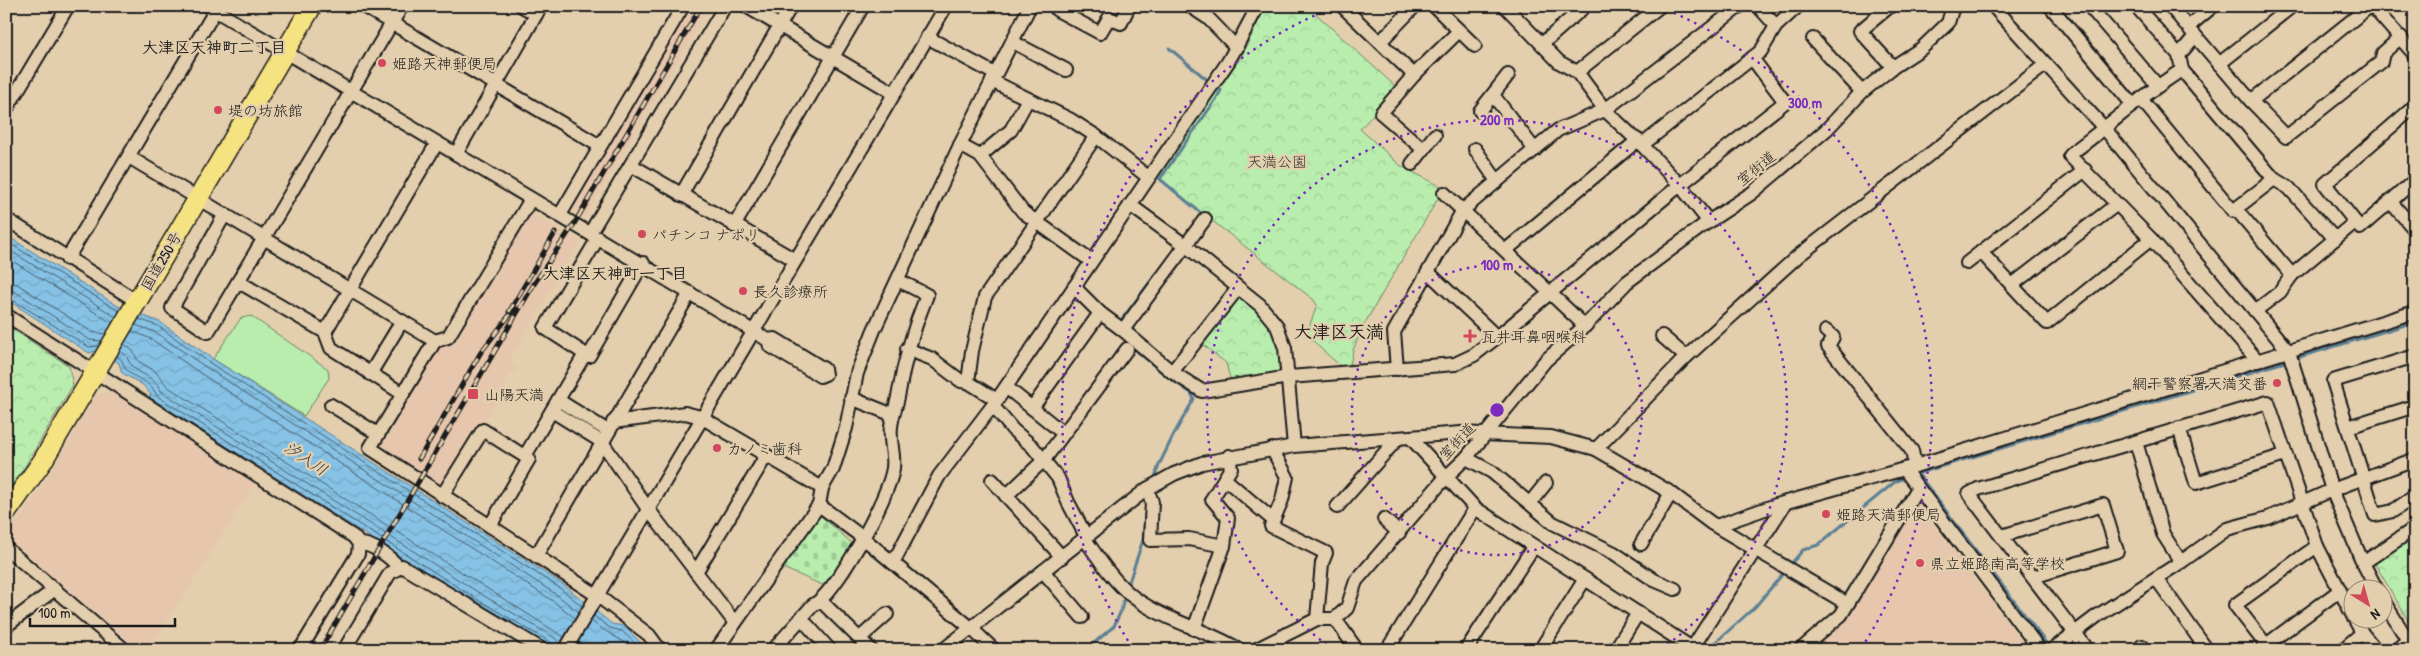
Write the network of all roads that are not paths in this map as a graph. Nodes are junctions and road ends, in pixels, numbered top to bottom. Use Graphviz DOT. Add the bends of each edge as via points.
graph roads {
  1 [pos="68,6"];
  2 [pos="312,6"];
  3 [pos="363,6"];
  4 [pos="402,6"];
  5 [pos="522,6"];
  6 [pos="682,6"];
  7 [pos="725,6"];
  8 [pos="746,6"];
  9 [pos="791,6"];
  10 [pos="863,6"];
  11 [pos="946,6"];
  12 [pos="1030,6"];
  13 [pos="1059,6"];
  14 [pos="1129,6"];
  15 [pos="1190,6"];
  16 [pos="1258,6"];
  17 [pos="1415,6"];
  18 [pos="1434,6"];
  19 [pos="1586,6"];
  20 [pos="1660,6"];
  21 [pos="1740,6"];
  22 [pos="1758,6"];
  23 [pos="1798,6"];
  24 [pos="1890,6"];
  25 [pos="1953,6"];
  26 [pos="2050,6"];
  27 [pos="2089,6"];
  28 [pos="2136,6"];
  29 [pos="2170,6"];
  30 [pos="2214,6"];
  31 [pos="2292,6"];
  32 [pos="1344,7"];
  33 [pos="1995,7"];
  34 [pos="2373,7"];
  35 [pos="214,8"];
  36 [pos="1514,9"];
  37 [pos="538,10"];
  38 [pos="392,23"];
  39 [pos="779,26"];
  40 [pos="1776,26"];
  41 [pos="1459,31"];
  42 [pos="2192,31"];
  43 [pos="927,37"];
  44 [pos="1813,39"];
  45 [pos="1013,42"];
  46 [pos="1380,42"];
  47 [pos="1542,44"];
  48 [pos="2409,44"];
  49 [pos="1475,46"];
  50 [pos="1238,48"];
  51 [pos="284,52"];
  52 [pos="2179,55"];
  53 [pos="833,57"];
  54 [pos="1752,58"];
  55 [pos="2219,64"];
  56 [pos="2045,65"];
  57 [pos="1893,67"];
  58 [pos="1066,70"];
  59 [pos="2182,70"];
  60 [pos="1577,72"];
  61 [pos="1414,76"];
  62 [pos="1508,76"];
  63 [pos="994,77"];
  64 [pos="496,85"];
  65 [pos="2157,85"];
  66 [pos="1862,92"];
  67 [pos="352,93"];
  68 [pos="894,93"];
  69 [pos="1493,95"];
  70 [pos="1028,99"];
  71 [pos="2251,101"];
  72 [pos="2137,102"];
  73 [pos="2415,106"];
  74 [pos="6,110"];
  75 [pos="1605,110"];
  76 [pos="1480,111"];
  77 [pos="2105,129"];
  78 [pos="1435,135"];
  79 [pos="1096,136"];
  80 [pos="1640,142"];
  81 [pos="437,143"];
  82 [pos="960,145"];
  83 [pos="600,146"];
  84 [pos="1423,149"];
  85 [pos="1475,149"];
  86 [pos="1535,150"];
  87 [pos="456,154"];
  88 [pos="980,156"];
  89 [pos="129,157"];
  90 [pos="1412,164"];
  91 [pos="631,165"];
  92 [pos="2084,170"];
  93 [pos="1148,177"];
  94 [pos="2274,179"];
  95 [pos="2415,180"];
  96 [pos="1497,181"];
  97 [pos="1680,185"];
  98 [pos="1444,193"];
  99 [pos="681,195"];
  100 [pos="198,198"];
  101 [pos="531,199"];
  102 [pos="2390,201"];
  103 [pos="2117,204"];
  104 [pos="1130,205"];
  105 [pos="2236,209"];
  106 [pos="1463,210"];
  107 [pos="226,214"];
  108 [pos="560,215"];
  109 [pos="6,219"];
  110 [pos="1205,219"];
  111 [pos="1036,222"];
  112 [pos="1709,222"];
  113 [pos="2355,222"];
  114 [pos="734,226"];
  115 [pos="2415,230"];
  116 [pos="594,235"];
  117 [pos="265,238"];
  118 [pos="2151,239"];
  119 [pos="2335,239"];
  120 [pos="1185,245"];
  121 [pos="1506,250"];
  122 [pos="1981,252"];
  123 [pos="67,260"];
  124 [pos="795,260"];
  125 [pos="1091,261"];
  126 [pos="643,263"];
  127 [pos="1967,263"];
  128 [pos="1428,272"];
  129 [pos="2292,275"];
  130 [pos="898,280"];
  131 [pos="239,282"];
  132 [pos="2012,285"];
  133 [pos="1074,287"];
  134 [pos="1238,288"];
  135 [pos="350,290"];
  136 [pos="690,293"];
  137 [pos="1550,293"];
  138 [pos="138,302"];
  139 [pos="2255,311"];
  140 [pos="2415,312"];
  141 [pos="1100,313"];
  142 [pos="6,315"];
  143 [pos="402,321"];
  144 [pos="1584,326"];
  145 [pos="754,330"];
  146 [pos="1123,330"];
  147 [pos="1826,330"];
  148 [pos="324,332"];
  149 [pos="1662,336"];
  150 [pos="1497,337"];
  151 [pos="768,340"];
  152 [pos="436,341"];
  153 [pos="1127,349"];
  154 [pos="907,350"];
  155 [pos="2289,352"];
  156 [pos="585,354"];
  157 [pos="2415,356"];
  158 [pos="1686,357"];
  159 [pos="2258,361"];
  160 [pos="1397,369"];
  161 [pos="1172,372"];
  162 [pos="95,373"];
  163 [pos="370,374"];
  164 [pos="1288,377"];
  165 [pos="968,382"];
  166 [pos="1006,387"];
  167 [pos="403,394"];
  168 [pos="851,398"];
  169 [pos="995,403"];
  170 [pos="331,405"];
  171 [pos="555,406"];
  172 [pos="2415,406"];
  173 [pos="1032,408"];
  174 [pos="893,415"];
  175 [pos="702,417"];
  176 [pos="2348,427"];
  177 [pos="2179,428"];
  178 [pos="608,431"];
  179 [pos="1063,433"];
  180 [pos="1487,433"];
  181 [pos="378,434"];
  182 [pos="1404,438"];
  183 [pos="2136,442"];
  184 [pos="1294,446"];
  185 [pos="1272,449"];
  186 [pos="1596,449"];
  187 [pos="2285,455"];
  188 [pos="524,456"];
  189 [pos="766,456"];
  190 [pos="1230,456"];
  191 [pos="1466,458"];
  192 [pos="1044,460"];
  193 [pos="2415,460"];
  194 [pos="1910,468"];
  195 [pos="1446,477"];
  196 [pos="2364,477"];
  197 [pos="1224,479"];
  198 [pos="992,480"];
  199 [pos="1546,483"];
  200 [pos="822,488"];
  201 [pos="1918,488"];
  202 [pos="1147,489"];
  203 [pos="2332,490"];
  204 [pos="1671,493"];
  205 [pos="442,496"];
  206 [pos="1006,496"];
  207 [pos="2415,496"];
  208 [pos="1786,502"];
  209 [pos="2301,502"];
  210 [pos="1530,503"];
  211 [pos="819,505"];
  212 [pos="1338,507"];
  213 [pos="1475,508"];
  214 [pos="648,509"];
  215 [pos="6,513"];
  216 [pos="1384,519"];
  217 [pos="1273,520"];
  218 [pos="1719,525"];
  219 [pos="490,526"];
  220 [pos="2415,528"];
  221 [pos="1399,532"];
  222 [pos="2002,536"];
  223 [pos="862,537"];
  224 [pos="1086,539"];
  225 [pos="359,544"];
  226 [pos="1641,544"];
  227 [pos="1224,546"];
  228 [pos="1534,546"];
  229 [pos="2317,546"];
  230 [pos="6,548"];
  231 [pos="1754,549"];
  232 [pos="536,556"];
  233 [pos="1062,557"];
  234 [pos="2181,562"];
  235 [pos="893,563"];
  236 [pos="2363,563"];
  237 [pos="398,566"];
  238 [pos="696,572"];
  239 [pos="1043,572"];
  240 [pos="2033,577"];
  241 [pos="2156,578"];
  242 [pos="2371,578"];
  243 [pos="1585,579"];
  244 [pos="55,589"];
  245 [pos="1675,589"];
  246 [pos="2339,591"];
  247 [pos="598,596"];
  248 [pos="2344,600"];
  249 [pos="821,601"];
  250 [pos="1846,603"];
  251 [pos="1638,613"];
  252 [pos="887,614"];
  253 [pos="1082,617"];
  254 [pos="801,618"];
  255 [pos="1317,619"];
  256 [pos="1336,619"];
  257 [pos="2394,619"];
  258 [pos="735,623"];
  259 [pos="6,626"];
  260 [pos="971,628"];
  261 [pos="2359,628"];
  262 [pos="1194,629"];
  263 [pos="2362,633"];
  264 [pos="2075,634"];
  265 [pos="860,638"];
  266 [pos="2410,645"];
  267 [pos="1273,646"];
  268 [pos="1691,649"];
  269 [pos="125,650"];
  270 [pos="300,650"];
  271 [pos="344,650"];
  272 [pos="543,650"];
  273 [pos="565,650"];
  274 [pos="660,650"];
  275 [pos="716,650"];
  276 [pos="773,650"];
  277 [pos="830,650"];
  278 [pos="871,650"];
  279 [pos="943,650"];
  280 [pos="994,650"];
  281 [pos="1240,650"];
  282 [pos="1255,650"];
  283 [pos="1357,650"];
  284 [pos="1387,650"];
  285 [pos="1466,650"];
  286 [pos="1540,650"];
  287 [pos="1615,650"];
  288 [pos="1800,650"];
  289 [pos="2040,650"];
  290 [pos="2052,650"];
  291 [pos="2088,650"];
  292 [pos="2137,650"];
  293 [pos="2145,650"];
  294 [pos="2207,650"];
  295 [pos="2342,650"];
  296 [pos="2376,650"];
  297 [pos="2396,650"];
  1 -- 74 [label="street"];
  2 -- 51 [label="highway, 国道250号"];
  3 -- 38 [label="street"];
  4 -- 38 [label="street"];
  5 -- 37 [label="street"];
  6 -- 83 [label="street"];
  7 -- 91 [label="street"];
  8 -- 39 [label="street"];
  9 -- 39 [label="street"];
  10 -- 53 [label="street"];
  11 -- 43 [label="street"];
  12 -- 45 [label="street"];
  13 -- 14 [label="street" via="1057,10 1100,33 1109,18 1121,23"];
  15 -- 50 [label="street" via="1208,18"];
  16 -- 50 [label="street"];
  17 -- 46 [label="street"];
  18 -- 41 [label="street"];
  19 -- 47 [label="street"];
  20 -- 60 [label="street"];
  21 -- 75 [label="street"];
  22 -- 40 [label="street"];
  23 -- 40 [label="street"];
  24 -- 57 [label="street" via="1860,31"];
  25 -- 57 [label="street, 室街道" via="1948,23 1922,48"];
  26 -- 72 [label="street"];
  27 -- 65 [label="street"];
  28 -- 52 [label="street"];
  29 -- 42 [label="street"];
  30 -- 42 [label="street"];
  31 -- 55 [label="street"];
  32 -- 46 [label="street"];
  33 -- 56 [label="street"];
  34 -- 48 [label="street"];
  34 -- 71 [label="street"];
  35 -- 51 [label="street"];
  35 -- 89 [label="street"];
  36 -- 47 [label="street"];
  37 -- 64 [label="street"];
  38 -- 64 [label="street"];
  38 -- 67 [label="street"];
  39 -- 53 [label="street"];
  39 -- 99 [label="street"];
  40 -- 54 [label="street"];
  41 -- 49 [label="street"];
  41 -- 61 [label="street"];
  42 -- 52 [label="street"];
  42 -- 55 [label="street"];
  43 -- 63 [label="street"];
  43 -- 68 [label="street"];
  44 -- 66 [label="street"];
  45 -- 58 [label="street"];
  45 -- 63 [label="street"];
  46 -- 61 [label="street"];
  47 -- 60 [label="street" via="1559,62"];
  48 -- 71 [label="street" via="2383,53 2381,62 2286,137"];
  50 -- 93 [label="street"];
  51 -- 67 [label="street"];
  51 -- 100 [label="highway, 国道250号"];
  52 -- 59 [label="street"];
  53 -- 68 [label="street"];
  53 -- 114 [label="street"];
  54 -- 80 [label="street"];
  54 -- 97 [label="street" via="1785,102"];
  55 -- 71 [label="street"];
  56 -- 77 [label="street"];
  56 -- 158 [label="street" via="1798,256"];
  57 -- 66 [label="street, 室街道"];
  59 -- 65 [label="street"];
  59 -- 94 [label="street"];
  60 -- 75 [label="street"];
  61 -- 84 [label="street" via="1381,113"];
  62 -- 69 [label="street"];
  63 -- 70 [label="street"];
  63 -- 82 [label="street"];
  64 -- 83 [label="street"];
  64 -- 87 [label="street"];
  65 -- 72 [label="street"];
  66 -- 112 [label="street, 室街道" via="1826,130 1752,193"];
  67 -- 81 [label="street"];
  67 -- 117 [label="street"];
  68 -- 124 [label="street"];
  69 -- 76 [label="street"];
  69 -- 86 [label="street"];
  70 -- 79 [label="street"];
  70 -- 88 [label="street" via="1011,130"];
  72 -- 77 [label="street"];
  72 -- 105 [label="street" via="2233,211"];
  73 -- 113 [label="street" via="2326,184"];
  75 -- 80 [label="street"];
  75 -- 86 [label="street" via="1558,130"];
  77 -- 92 [label="street" via="2070,156"];
  77 -- 139 [label="street"];
  78 -- 84 [label="street"];
  79 -- 93 [label="street"];
  79 -- 111 [label="street"];
  80 -- 97 [label="street"];
  80 -- 121 [label="street"];
  81 -- 87 [label="street"];
  81 -- 135 [label="street"];
  82 -- 88 [label="street"];
  82 -- 130 [label="street"];
  83 -- 108 [label="street"];
  84 -- 90 [label="street"];
  85 -- 96 [label="street"];
  86 -- 96 [label="street"];
  87 -- 101 [label="street"];
  88 -- 111 [label="street" via="1023,212"];
  89 -- 100 [label="street"];
  89 -- 123 [label="street"];
  91 -- 99 [label="street"];
  91 -- 116 [label="street"];
  92 -- 103 [label="street"];
  92 -- 122 [label="street"];
  93 -- 104 [label="street"];
  94 -- 105 [label="street"];
  94 -- 119 [label="street" via="2289,188"];
  95 -- 102 [label="street"];
  96 -- 106 [label="street"];
  97 -- 112 [label="street"];
  97 -- 137 [label="street"];
  98 -- 106 [label="street"];
  99 -- 114 [label="street"];
  100 -- 107 [label="street"];
  100 -- 138 [label="highway, 国道250号"];
  101 -- 108 [label="street"];
  101 -- 152 [label="street" via="448,337"];
  102 -- 113 [label="street" via="2360,228"];
  102 -- 115 [label="street"];
  103 -- 118 [label="street"];
  103 -- 132 [label="street"];
  104 -- 120 [label="street"];
  104 -- 125 [label="street"];
  105 -- 129 [label="street"];
  106 -- 121 [label="street"];
  106 -- 128 [label="street"];
  107 -- 117 [label="street"];
  107 -- 131 [label="street" via="172,308 208,332"];
  108 -- 116 [label="street"];
  109 -- 123 [label="street"];
  110 -- 120 [label="street"];
  111 -- 125 [label="street"];
  111 -- 165 [label="street" via="985,297"];
  112 -- 144 [label="street, 室街道" via="1627,282"];
  113 -- 119 [label="street"];
  114 -- 124 [label="street"];
  116 -- 126 [label="street"];
  116 -- 156 [label="street" via="545,328"];
  117 -- 131 [label="street"];
  117 -- 135 [label="street"];
  118 -- 132 [label="street" via="2047,323"];
  118 -- 159 [label="street"];
  119 -- 129 [label="street"];
  120 -- 134 [label="street"];
  120 -- 146 [label="street"];
  121 -- 137 [label="street"];
  122 -- 127 [label="street"];
  122 -- 132 [label="street"];
  123 -- 138 [label="street"];
  124 -- 145 [label="street"];
  125 -- 133 [label="street"];
  126 -- 136 [label="street"];
  126 -- 156 [label="street" via="589,356"];
  128 -- 150 [label="street"];
  128 -- 160 [label="street" via="1394,332"];
  129 -- 139 [label="street" via="2280,292"];
  130 -- 154 [label="street" via="927,294"];
  130 -- 168 [label="street" via="857,372"];
  131 -- 148 [label="street"];
  133 -- 141 [label="street"];
  133 -- 166 [label="street"];
  134 -- 161 [label="street"];
  134 -- 164 [label="street" via="1260,305 1277,326 1285,348"];
  135 -- 143 [label="street"];
  135 -- 148 [label="street"];
  136 -- 145 [label="street"];
  136 -- 178 [label="street"];
  137 -- 144 [label="street"];
  137 -- 150 [label="street"];
  138 -- 162 [label="highway, 国道250号"];
  139 -- 155 [label="street"];
  140 -- 155 [label="street"];
  141 -- 146 [label="street"];
  141 -- 173 [label="street"];
  142 -- 162 [label="street"];
  143 -- 152 [label="street"];
  143 -- 163 [label="street"];
  144 -- 180 [label="street, 室街道" via="1546,360"];
  145 -- 151 [label="street"];
  145 -- 175 [label="street"];
  146 -- 161 [label="street"];
  147 -- 194 [label="street" via="1833,337 1828,346 1912,451"];
  148 -- 163 [label="street" via="331,348"];
  149 -- 158 [label="street"];
  150 -- 160 [label="street" via="1474,355 1455,364"];
  152 -- 167 [label="street"];
  153 -- 179 [label="street"];
  154 -- 165 [label="street" via="932,360 961,381"];
  154 -- 174 [label="street"];
  155 -- 159 [label="street"];
  155 -- 203 [label="street"];
  156 -- 171 [label="street"];
  157 -- 176 [label="street" via="2333,381"];
  158 -- 186 [label="street"];
  159 -- 194 [label="street"];
  160 -- 164 [label="street"];
  161 -- 164 [label="street" via="1202,391"];
  162 -- 215 [label="highway, 国道250号" via="42,462"];
  162 -- 225 [label="street" via="354,537"];
  163 -- 167 [label="street"];
  164 -- 184 [label="street"];
  165 -- 169 [label="street"];
  166 -- 169 [label="street"];
  166 -- 173 [label="street"];
  167 -- 181 [label="street"];
  168 -- 174 [label="street"];
  168 -- 200 [label="street" via="846,428 833,469"];
  169 -- 192 [label="street" via="1013,430"];
  169 -- 235 [label="street" via="939,476"];
  170 -- 181 [label="street"];
  171 -- 178 [label="street"];
  171 -- 188 [label="street"];
  172 -- 176 [label="street"];
  173 -- 179 [label="street"];
  174 -- 223 [label="street" via="890,443 893,468 882,500"];
  175 -- 178 [label="street" via="685,413"];
  175 -- 189 [label="street"];
  175 -- 214 [label="street"];
  176 -- 196 [label="street"];
  177 -- 183 [label="street"];
  177 -- 187 [label="street" via="2268,402"];
  177 -- 187 [label="street" via="2196,482"];
  178 -- 214 [label="street"];
  178 -- 232 [label="street"];
  179 -- 192 [label="street"];
  180 -- 182 [label="street"];
  180 -- 186 [label="street" via="1551,437"];
  180 -- 191 [label="street, 室街道"];
  181 -- 205 [label="street" via="370,448"];
  182 -- 184 [label="street"];
  182 -- 195 [label="street"];
  182 -- 212 [label="street" via="1351,501"];
  183 -- 222 [label="street" via="1969,494"];
  183 -- 234 [label="street" via="2163,534"];
  184 -- 185 [label="street"];
  185 -- 190 [label="street"];
  185 -- 217 [label="street" via="1287,476 1282,500"];
  186 -- 204 [label="street"];
  187 -- 209 [label="street"];
  188 -- 205 [label="street" via="483,430"];
  188 -- 219 [label="street" via="528,458"];
  189 -- 200 [label="street"];
  189 -- 238 [label="street"];
  190 -- 197 [label="street" via="1231,468"];
  190 -- 202 [label="street" via="1195,466"];
  191 -- 195 [label="street, 室街道"];
  191 -- 210 [label="street" via="1492,472"];
  192 -- 206 [label="street"];
  192 -- 224 [label="street" via="1058,478"];
  193 -- 196 [label="street"];
  194 -- 201 [label="street"];
  194 -- 208 [label="street"];
  195 -- 213 [label="street"];
  195 -- 221 [label="street, 室街道"];
  196 -- 203 [label="street"];
  196 -- 207 [label="street" via="2375,515 2393,510"];
  197 -- 217 [label="street"];
  197 -- 227 [label="street" via="1212,499 1228,518"];
  198 -- 206 [label="street"];
  199 -- 210 [label="street"];
  200 -- 211 [label="street"];
  201 -- 250 [label="street"];
  201 -- 289 [label="street"];
  202 -- 224 [label="street"];
  202 -- 227 [label="street" via="1152,502 1150,540 1188,539"];
  203 -- 209 [label="street"];
  203 -- 236 [label="street"];
  204 -- 218 [label="street"];
  204 -- 226 [label="street"];
  205 -- 219 [label="street"];
  206 -- 233 [label="street"];
  208 -- 218 [label="street"];
  208 -- 231 [label="street"];
  209 -- 229 [label="street"];
  209 -- 234 [label="street" via="2268,518 2227,529"];
  210 -- 245 [label="street" via="1553,522 1614,552 1654,580"];
  211 -- 223 [label="street"];
  211 -- 258 [label="street"];
  213 -- 228 [label="street"];
  213 -- 284 [label="street"];
  214 -- 238 [label="street"];
  214 -- 247 [label="street"];
  216 -- 221 [label="street"];
  217 -- 255 [label="street" via="1271,526 1326,553 1322,563"];
  218 -- 231 [label="street"];
  219 -- 232 [label="street"];
  220 -- 236 [label="street"];
  221 -- 256 [label="street, 室街道" via="1356,582 1348,608"];
  222 -- 240 [label="street"];
  222 -- 240 [label="street" via="2103,505 2117,551"];
  223 -- 235 [label="street"];
  223 -- 249 [label="street"];
  224 -- 233 [label="street"];
  224 -- 262 [label="street" via="1127,591 1157,612"];
  225 -- 237 [label="street" via="379,551"];
  225 -- 270 [label="street" via="358,554"];
  227 -- 262 [label="street"];
  228 -- 243 [label="street"];
  228 -- 285 [label="street"];
  229 -- 246 [label="street"];
  229 -- 246 [label="street" via="2235,605 2266,646"];
  230 -- 244 [label="street"];
  231 -- 250 [label="street"];
  231 -- 268 [label="street"];
  232 -- 247 [label="street"];
  233 -- 239 [label="street"];
  234 -- 241 [label="street"];
  235 -- 260 [label="street"];
  236 -- 242 [label="street"];
  237 -- 271 [label="street" via="390,573"];
  237 -- 272 [label="street"];
  238 -- 258 [label="street"];
  239 -- 253 [label="street"];
  239 -- 260 [label="street"];
  240 -- 264 [label="street"];
  241 -- 264 [label="street"];
  241 -- 294 [label="street"];
  243 -- 251 [label="street"];
  243 -- 286 [label="street"];
  244 -- 259 [label="street"];
  244 -- 269 [label="street"];
  246 -- 248 [label="street"];
  247 -- 273 [label="street"];
  247 -- 274 [label="street" via="649,635"];
  249 -- 254 [label="street"];
  249 -- 265 [label="street"];
  250 -- 288 [label="street" via="1840,615"];
  251 -- 268 [label="street"];
  251 -- 287 [label="street"];
  252 -- 265 [label="street"];
  254 -- 276 [label="street"];
  254 -- 277 [label="street"];
  255 -- 256 [label="street"];
  255 -- 267 [label="street"];
  256 -- 283 [label="street"];
  257 -- 266 [label="street"];
  258 -- 275 [label="street"];
  260 -- 279 [label="street"];
  260 -- 280 [label="street"];
  261 -- 263 [label="street"];
  262 -- 281 [label="street"];
  263 -- 295 [label="street"];
  263 -- 296 [label="street"];
  264 -- 290 [label="street"];
  264 -- 291 [label="street"];
  265 -- 278 [label="street"];
  266 -- 297 [label="street"];
  267 -- 282 [label="street"];
  292 -- 293 [label="street" via="2142,646"];
}
